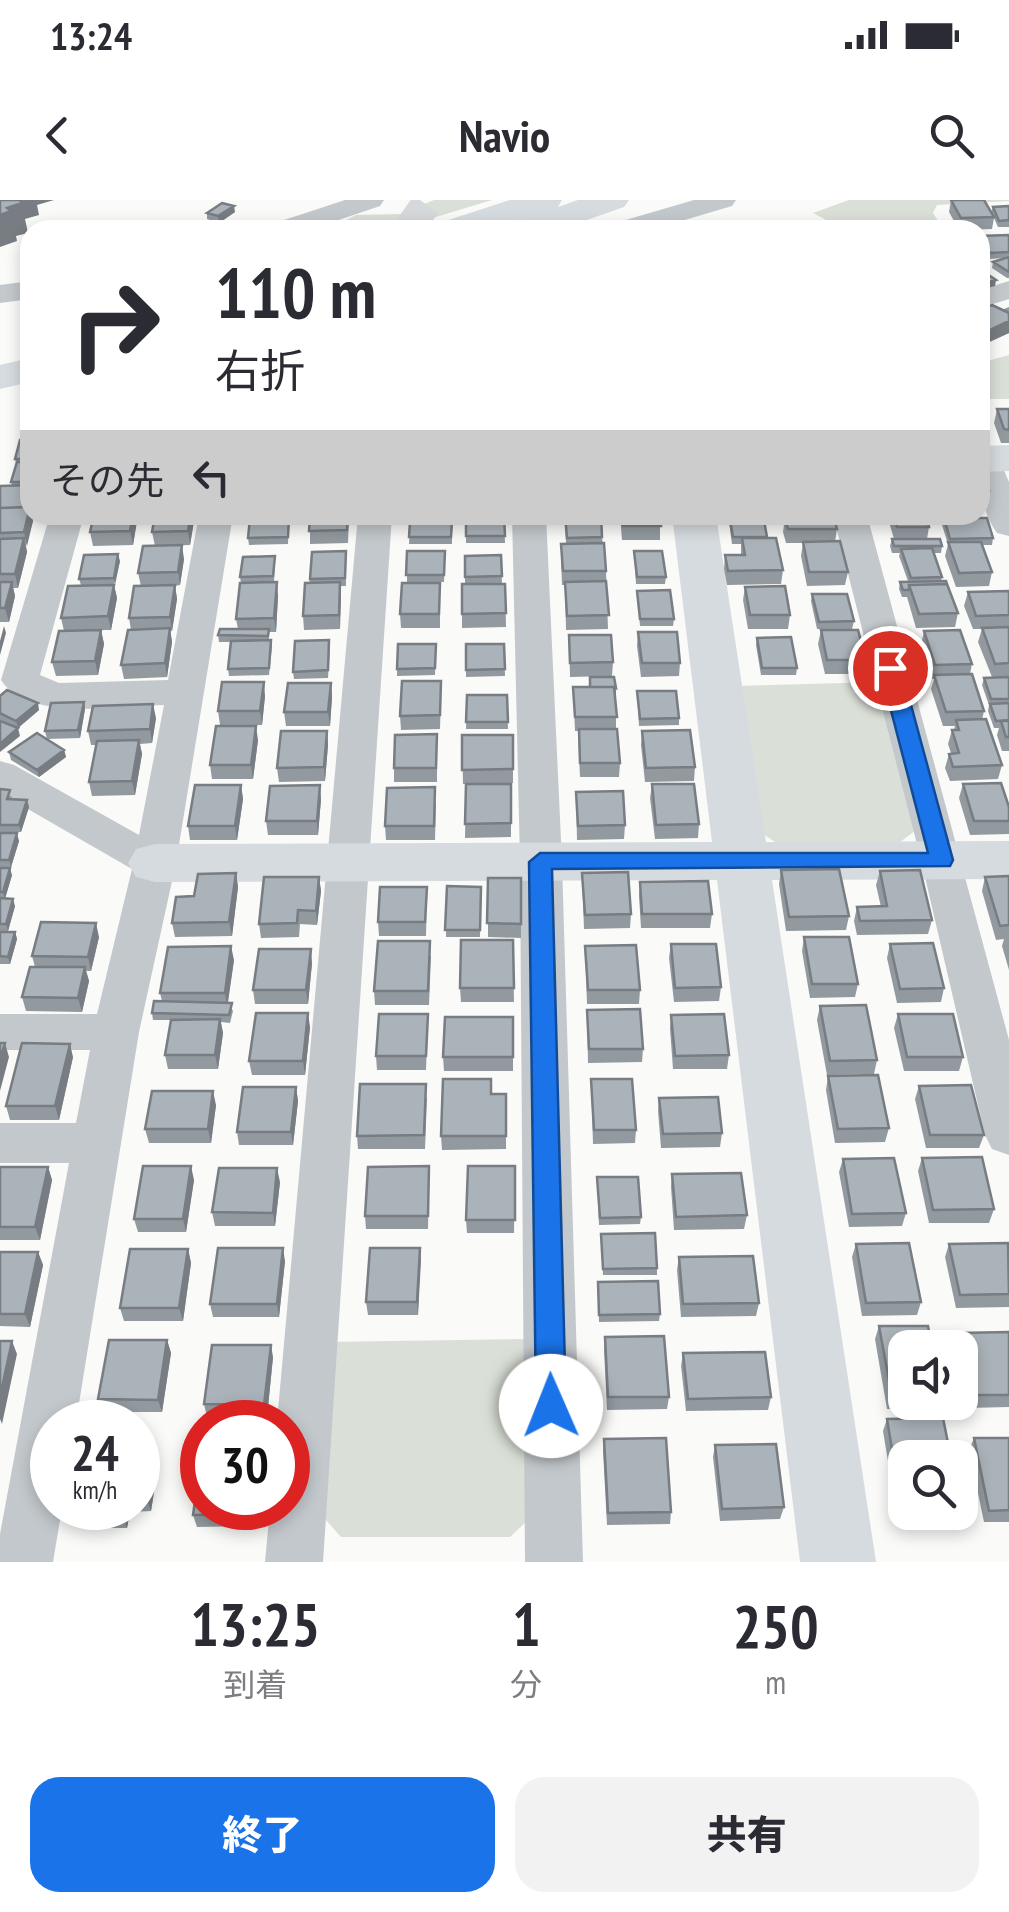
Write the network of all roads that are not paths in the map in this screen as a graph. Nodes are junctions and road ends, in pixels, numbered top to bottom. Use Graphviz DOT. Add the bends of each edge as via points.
graph roads {
  1 [pos="372,200"];
  2 [pos="544,200"];
  3 [pos="612,200"];
  4 [pos="723,200"];
  5 [pos="312,220"];
  6 [pos="482,220"];
  7 [pos="553,220"];
  8 [pos="656,220"];
  9 [pos="991,458"];
  10 [pos="63,525"];
  11 [pos="214,525"];
  12 [pos="375,525"];
  13 [pos="529,525"];
  14 [pos="695,525"];
  15 [pos="853,525"];
  16 [pos="1009,526"];
  17 [pos="182,692"];
  18 [pos="0,775"];
  19 [pos="942,860"];
  20 [pos="1009,860"];
  21 [pos="741,861"];
  22 [pos="347,862"];
  23 [pos="540,862"];
  24 [pos="155,863"];
  25 [pos="0,1032"];
  26 [pos="116,1032"];
  27 [pos="1009,1135"];
  28 [pos="98,1142"];
  29 [pos="0,1143"];
  30 [pos="24,1562"];
  31 [pos="294,1562"];
  32 [pos="554,1562"];
  33 [pos="838,1562"];
  1 -- 5 [label="street"];
  2 -- 6 [label="main road"];
  3 -- 7 [label="main road"];
  4 -- 8 [label="street"];
  9 -- 16 [label="street"];
  10 -- 17 [label="street" via="20,680 54,696"];
  11 -- 17 [label="street"];
  12 -- 22 [label="street"];
  13 -- 23 [label="street"];
  14 -- 21 [label="main road"];
  15 -- 19 [label="street"];
  17 -- 24 [label="street"];
  18 -- 24 [label="street"];
  19 -- 20 [label="main road"];
  19 -- 21 [label="main road"];
  19 -- 27 [label="street"];
  21 -- 23 [label="main road"];
  21 -- 33 [label="main road"];
  22 -- 23 [label="main road"];
  22 -- 24 [label="main road"];
  22 -- 31 [label="street"];
  23 -- 32 [label="street"];
  24 -- 26 [label="street"];
  25 -- 26 [label="street"];
  26 -- 28 [label="street"];
  28 -- 29 [label="street"];
  28 -- 30 [label="street"];
}
